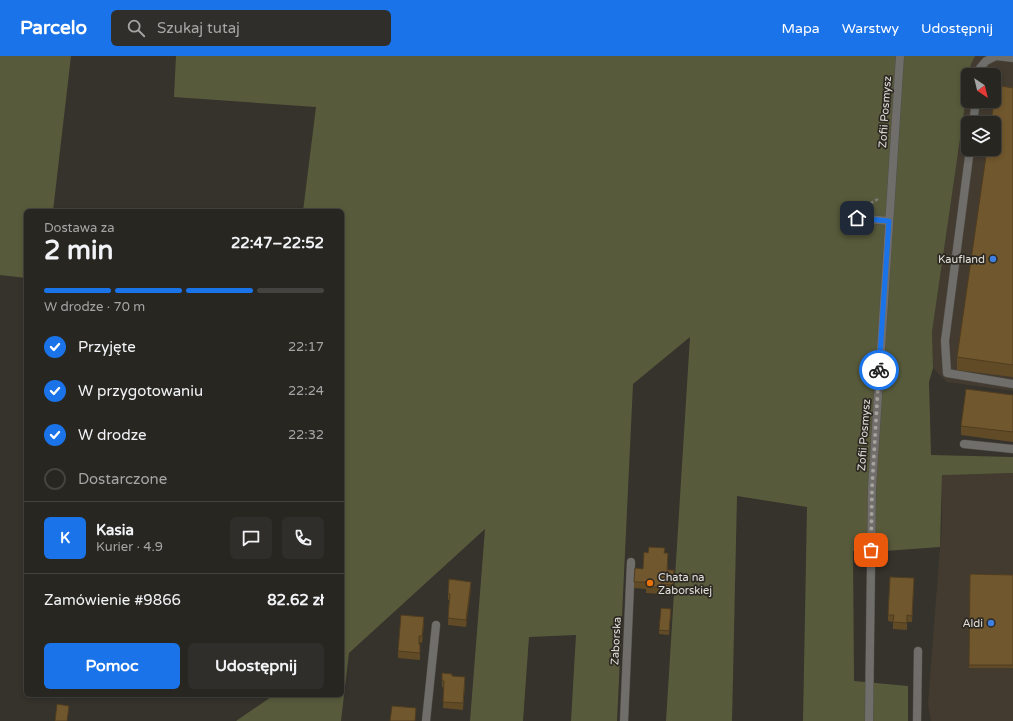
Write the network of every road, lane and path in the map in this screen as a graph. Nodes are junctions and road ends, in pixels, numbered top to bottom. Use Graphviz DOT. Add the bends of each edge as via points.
graph roads {
  1 [pos="900,56"];
  2 [pos="1013,58"];
  3 [pos="980,68"];
  4 [pos="969,156"];
  5 [pos="857,218"];
  6 [pos="889,221"];
  7 [pos="1013,384"];
  8 [pos="964,444"];
  9 [pos="1013,449"];
  10 [pos="630,562"];
  11 [pos="436,625"];
  12 [pos="918,651"];
  13 [pos="426,721"];
  14 [pos="624,721"];
  15 [pos="869,721"];
  16 [pos="917,721"];
  1 -- 6 [label="street, Zofii Posmysz"];
  2 -- 3 [label="street" via="996,56"];
  4 -- 7 [label="street" via="946,341 947,373"];
  5 -- 6 [label="street"];
  6 -- 15 [label="street, Zofii Posmysz" via="872,488"];
  8 -- 9 [label="street"];
  10 -- 14 [label="street, Zaborska"];
  11 -- 13 [label="street"];
  12 -- 16 [label="street"];
}
